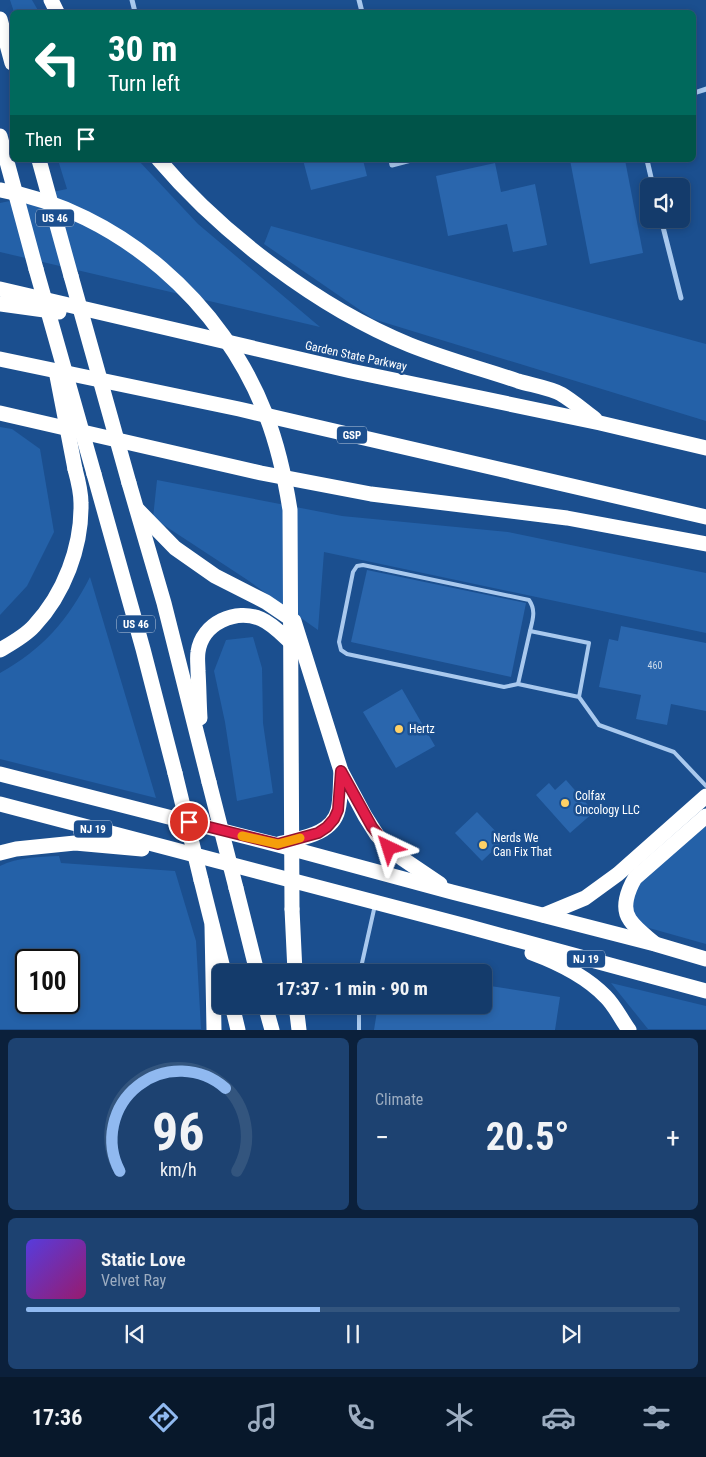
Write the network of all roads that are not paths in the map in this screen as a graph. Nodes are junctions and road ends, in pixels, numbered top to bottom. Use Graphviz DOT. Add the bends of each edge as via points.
graph roads {
  1 [pos="0,19"];
  2 [pos="10,56"];
  3 [pos="0,136"];
  4 [pos="40,162"];
  5 [pos="161,162"];
  6 [pos="647,162"];
  7 [pos="651,178"];
  8 [pos="0,190"];
  9 [pos="663,228"];
  10 [pos="36,269"];
  11 [pos="0,289"];
  12 [pos="681,298"];
  13 [pos="0,304"];
  14 [pos="145,323"];
  15 [pos="0,359"];
  16 [pos="0,413"];
  17 [pos="600,423"];
  18 [pos="706,448"];
  19 [pos="137,509"];
  20 [pos="706,517"];
  21 [pos="706,544"];
  22 [pos="530,631"];
  23 [pos="0,650"];
  24 [pos="304,654"];
  25 [pos="518,684"];
  26 [pos="579,697"];
  27 [pos="201,747"];
  28 [pos="341,771"];
  29 [pos="0,774"];
  30 [pos="706,786"];
  31 [pos="706,796"];
  32 [pos="0,804"];
  33 [pos="706,816"];
  34 [pos="278,844"];
  35 [pos="0,853"];
  36 [pos="187,853"];
  37 [pos="452,892"];
  38 [pos="376,903"];
  39 [pos="544,915"];
  40 [pos="212,926"];
  41 [pos="466,926"];
  42 [pos="655,944"];
  43 [pos="706,959"];
  44 [pos="222,964"];
  45 [pos="255,964"];
  46 [pos="295,964"];
  47 [pos="362,964"];
  48 [pos="706,991"];
  49 [pos="234,1014"];
  50 [pos="268,1014"];
  51 [pos="297,1014"];
  52 [pos="359,1014"];
  53 [pos="214,1030"];
  54 [pos="238,1030"];
  55 [pos="272,1030"];
  56 [pos="299,1030"];
  57 [pos="359,1030"];
  58 [pos="628,1030"];
  1 -- 2 [label="highway"];
  3 -- 10 [label="highway, US 46"];
  4 -- 19 [label="highway, US 46, bridge"];
  5 -- 17 [label="highway" via="229,230 318,297 348,315 438,356 560,394"];
  6 -- 7 [label="street"];
  8 -- 46 [label="highway, bridge" via="37,199 87,218 152,260 195,301 216,327 248,376 266,414 277,445 290,510"];
  9 -- 12 [label="street"];
  10 -- 23 [label="highway, bridge" via="82,502 77,544 61,588 33,627"];
  10 -- 40 [label="highway, US 46, bridge" via="143,649"];
  11 -- 14 [label="highway, Garden State Parkway"];
  13 -- 14 [label="highway"];
  14 -- 17 [label="highway, Garden State Parkway" via="351,372"];
  15 -- 20 [label="highway, GSP" via="249,411"];
  16 -- 21 [label="highway" via="261,473 371,494 567,518"];
  17 -- 18 [label="highway, Garden State Parkway"];
  19 -- 24 [label="highway" via="175,548 215,576 266,602 294,621"];
  19 -- 27 [label="highway, US 46"];
  22 -- 25 [label="lane"];
  22 -- 25 [label="lane" via="534,616 529,600 363,564 353,572 339,642 341,650 347,654 504,687"];
  22 -- 26 [label="lane" via="589,643"];
  24 -- 27 [label="highway" via="270,624 256,617 229,617 212,626 198,651"];
  24 -- 28 [label="highway"];
  25 -- 26 [label="lane"];
  26 -- 30 [label="lane" via="599,725 674,752"];
  27 -- 45 [label="highway, US 46, bridge"];
  28 -- 34 [label="highway" via="338,810 334,819 318,833"];
  28 -- 37 [label="highway" via="365,816 383,841 403,859"];
  29 -- 34 [label="highway, NJ 19"];
  31 -- 39 [label="highway" via="611,879 585,898"];
  32 -- 36 [label="highway, NJ 19"];
  33 -- 42 [label="highway" via="635,878 629,888 626,907 629,919"];
  34 -- 37 [label="highway, NJ 19"];
  35 -- 36 [label="highway" via="75,843"];
  36 -- 38 [label="highway, NJ 19"];
  37 -- 39 [label="highway, NJ 19"];
  38 -- 41 [label="highway, NJ 19"];
  38 -- 47 [label="lane"];
  39 -- 42 [label="highway, NJ 19"];
  40 -- 44 [label="highway, US 46"];
  40 -- 53 [label="highway"];
  41 -- 48 [label="highway, NJ 19"];
  41 -- 58 [label="highway" via="547,958 589,982 606,998"];
  42 -- 43 [label="highway, NJ 19"];
  49 -- 54 [label="highway"];
  50 -- 55 [label="highway"];
  51 -- 56 [label="highway"];
  52 -- 57 [label="lane"];
}
